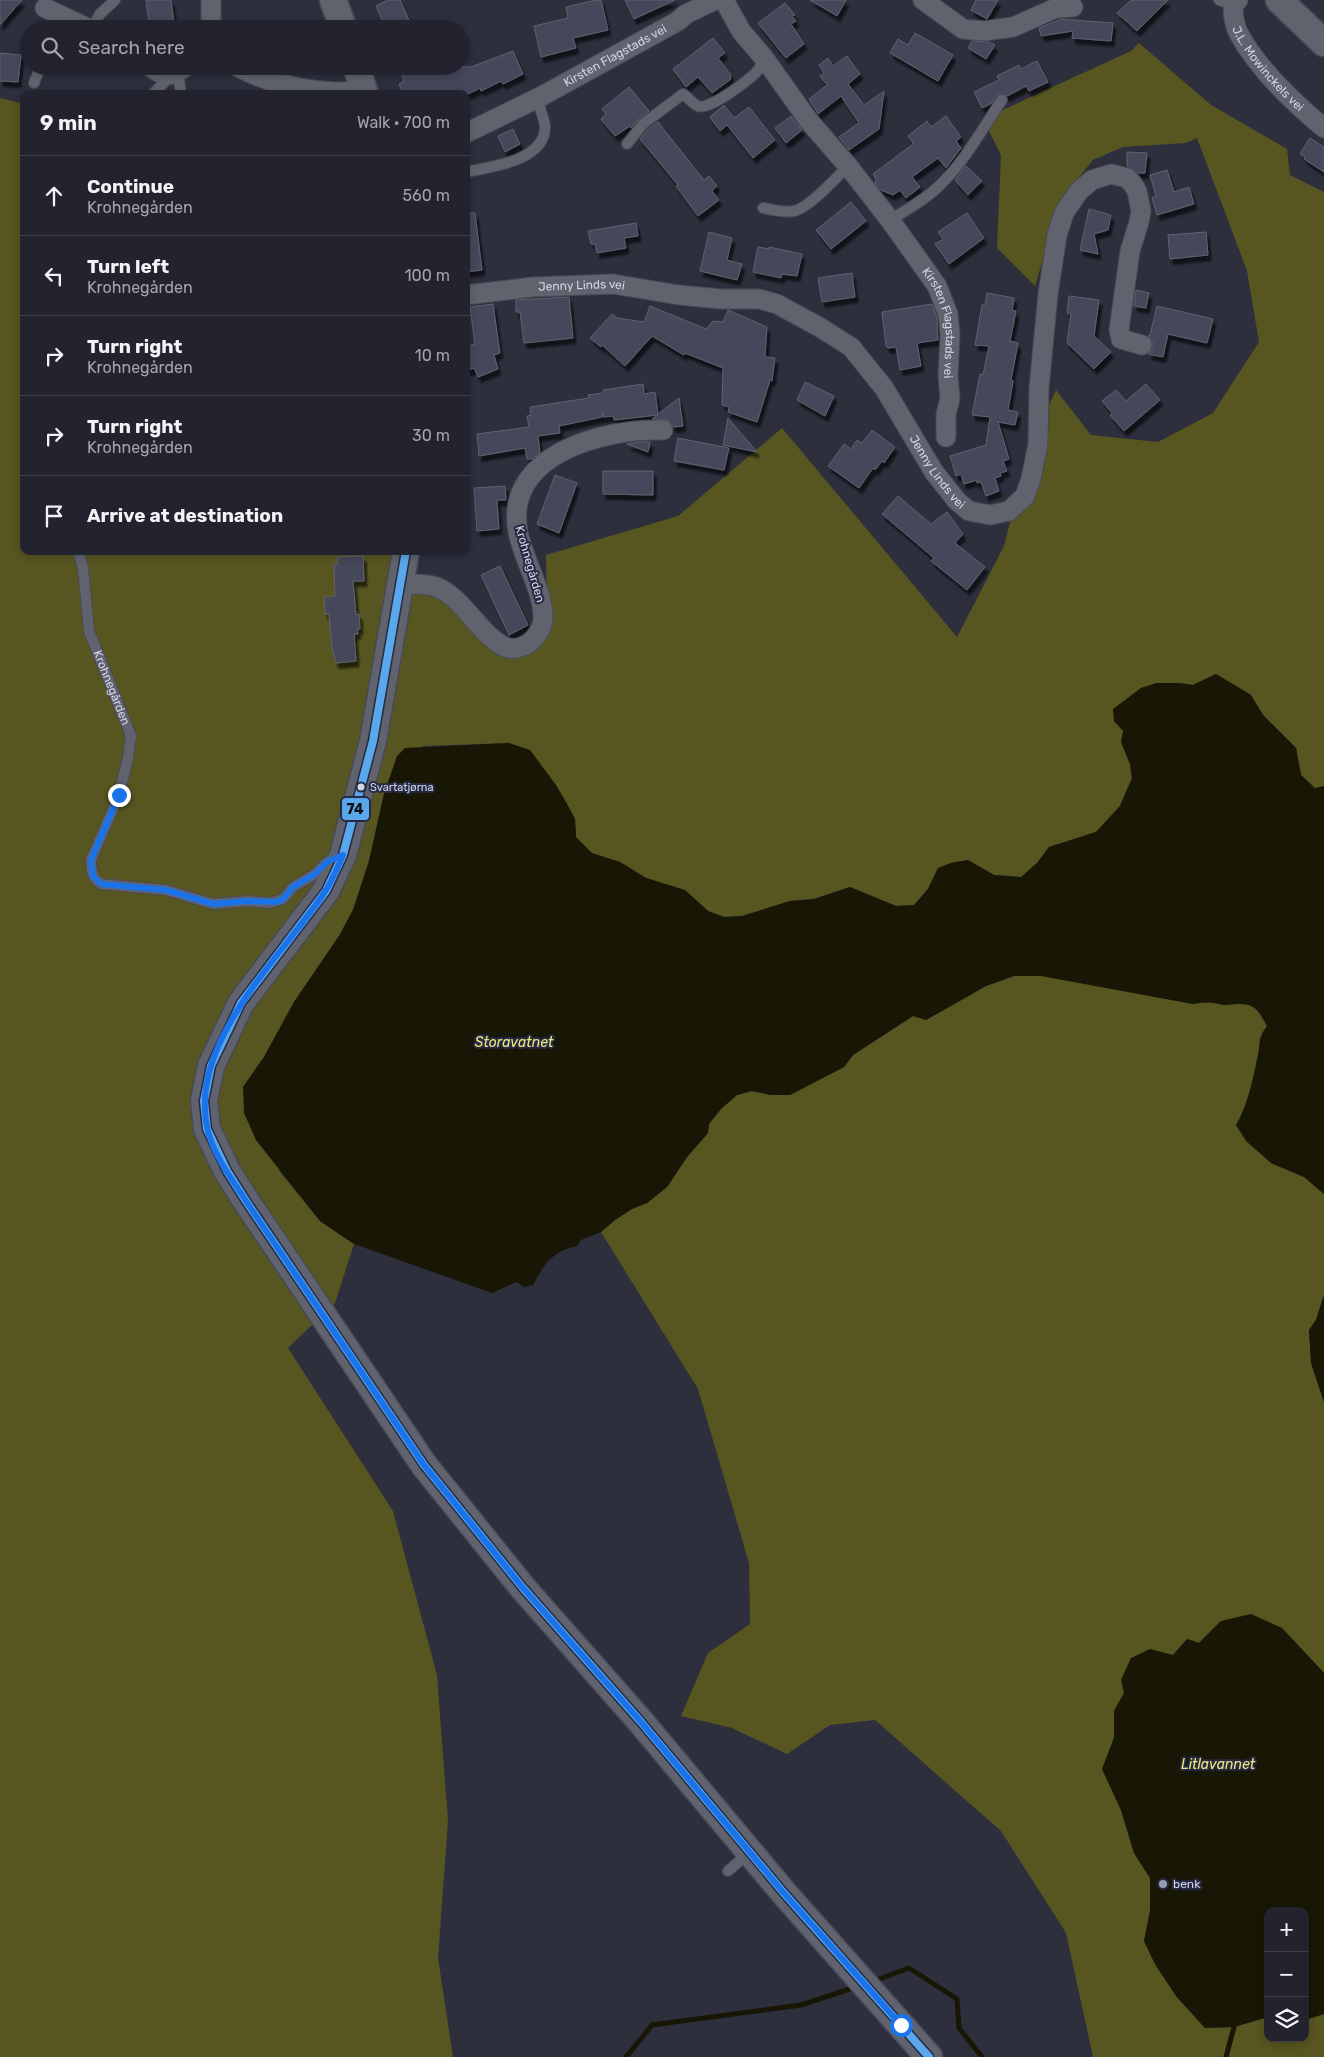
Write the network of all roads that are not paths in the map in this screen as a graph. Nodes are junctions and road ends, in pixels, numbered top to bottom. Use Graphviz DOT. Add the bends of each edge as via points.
graph roads {
  1 [pos="115,0"];
  2 [pos="210,0"];
  3 [pos="333,0"];
  4 [pos="715,0"];
  5 [pos="724,0"];
  6 [pos="923,0"];
  7 [pos="1279,0"];
  8 [pos="1230,2"];
  9 [pos="41,4"];
  10 [pos="685,7"];
  11 [pos="1073,7"];
  12 [pos="70,20"];
  13 [pos="94,20"];
  14 [pos="211,20"];
  15 [pos="341,20"];
  16 [pos="1324,43"];
  17 [pos="764,58"];
  18 [pos="37,75"];
  19 [pos="174,75"];
  20 [pos="179,75"];
  21 [pos="255,75"];
  22 [pos="34,83"];
  23 [pos="157,90"];
  24 [pos="180,90"];
  25 [pos="324,90"];
  26 [pos="542,96"];
  27 [pos="1002,100"];
  28 [pos="1324,128"];
  29 [pos="470,131"];
  30 [pos="627,144"];
  31 [pos="848,166"];
  32 [pos="470,171"];
  33 [pos="763,208"];
  34 [pos="890,220"];
  35 [pos="470,295"];
  36 [pos="1142,345"];
  37 [pos="663,430"];
  38 [pos="946,436"];
  39 [pos="79,555"];
  40 [pos="406,555"];
  41 [pos="402,584"];
  42 [pos="343,855"];
  43 [pos="750,1852"];
  44 [pos="728,1871"];
  45 [pos="930,2057"];
  1 -- 13 [label="lane"];
  2 -- 14 [label="street"];
  3 -- 15 [label="main road"];
  4 -- 10 [label="street, Kirsten Flagstads vei"];
  5 -- 17 [label="street, Kirsten Flagstads vei" via="741,31"];
  6 -- 11 [label="street" via="963,29 984,31 1013,27 1056,8"];
  7 -- 16 [label="main road"];
  8 -- 28 [label="street, J.L. Mowinckels vei" via="1239,34 1258,61"];
  9 -- 12 [label="street"];
  10 -- 26 [label="street, Kirsten Flagstads vei" via="678,21"];
  17 -- 30 [label="lane" via="759,69 714,103 698,106 683,94 643,124"];
  17 -- 31 [label="street, Kirsten Flagstads vei" via="804,114"];
  18 -- 22 [label="lane"];
  19 -- 23 [label="lane"];
  20 -- 24 [label="lane"];
  21 -- 25 [label="street" via="295,88"];
  26 -- 29 [label="street, Kirsten Flagstads vei"];
  26 -- 32 [label="lane" via="539,102 545,127 538,146 514,162"];
  27 -- 34 [label="lane" via="938,187"];
  31 -- 33 [label="lane" via="796,211"];
  31 -- 34 [label="street, Kirsten Flagstads vei"];
  34 -- 38 [label="street, Kirsten Flagstads vei" via="937,286 948,314 950,399"];
  35 -- 36 [label="street, Jenny Linds vei" via="533,287 613,284 679,295 759,299 777,304 851,347 884,388 934,472 957,501 979,514 1009,511 1024,496 1031,479 1038,444 1039,388 1057,235 1072,199 1102,175 1127,178 1137,191 1141,211 1130,251 1118,330 1121,339"];
  37 -- 41 [label="street, Krohnegården" via="641,429 600,436 550,459 527,481 517,506 518,531 544,617 539,633 527,644 512,649 503,646 463,606 437,587"];
  39 -- 42 [label="lane, Krohnegården" via="89,631 130,736 119,795 91,860 97,881 166,890 213,904 276,902 327,862"];
  40 -- 41 [label="main road"];
  41 -- 42 [label="main road" via="373,741"];
  42 -- 43 [label="main road" via="326,891 241,1003 225,1034 211,1066 204,1101 211,1140 226,1171 424,1465 523,1588"];
  43 -- 44 [label="lane"];
  43 -- 45 [label="main road"];
}
